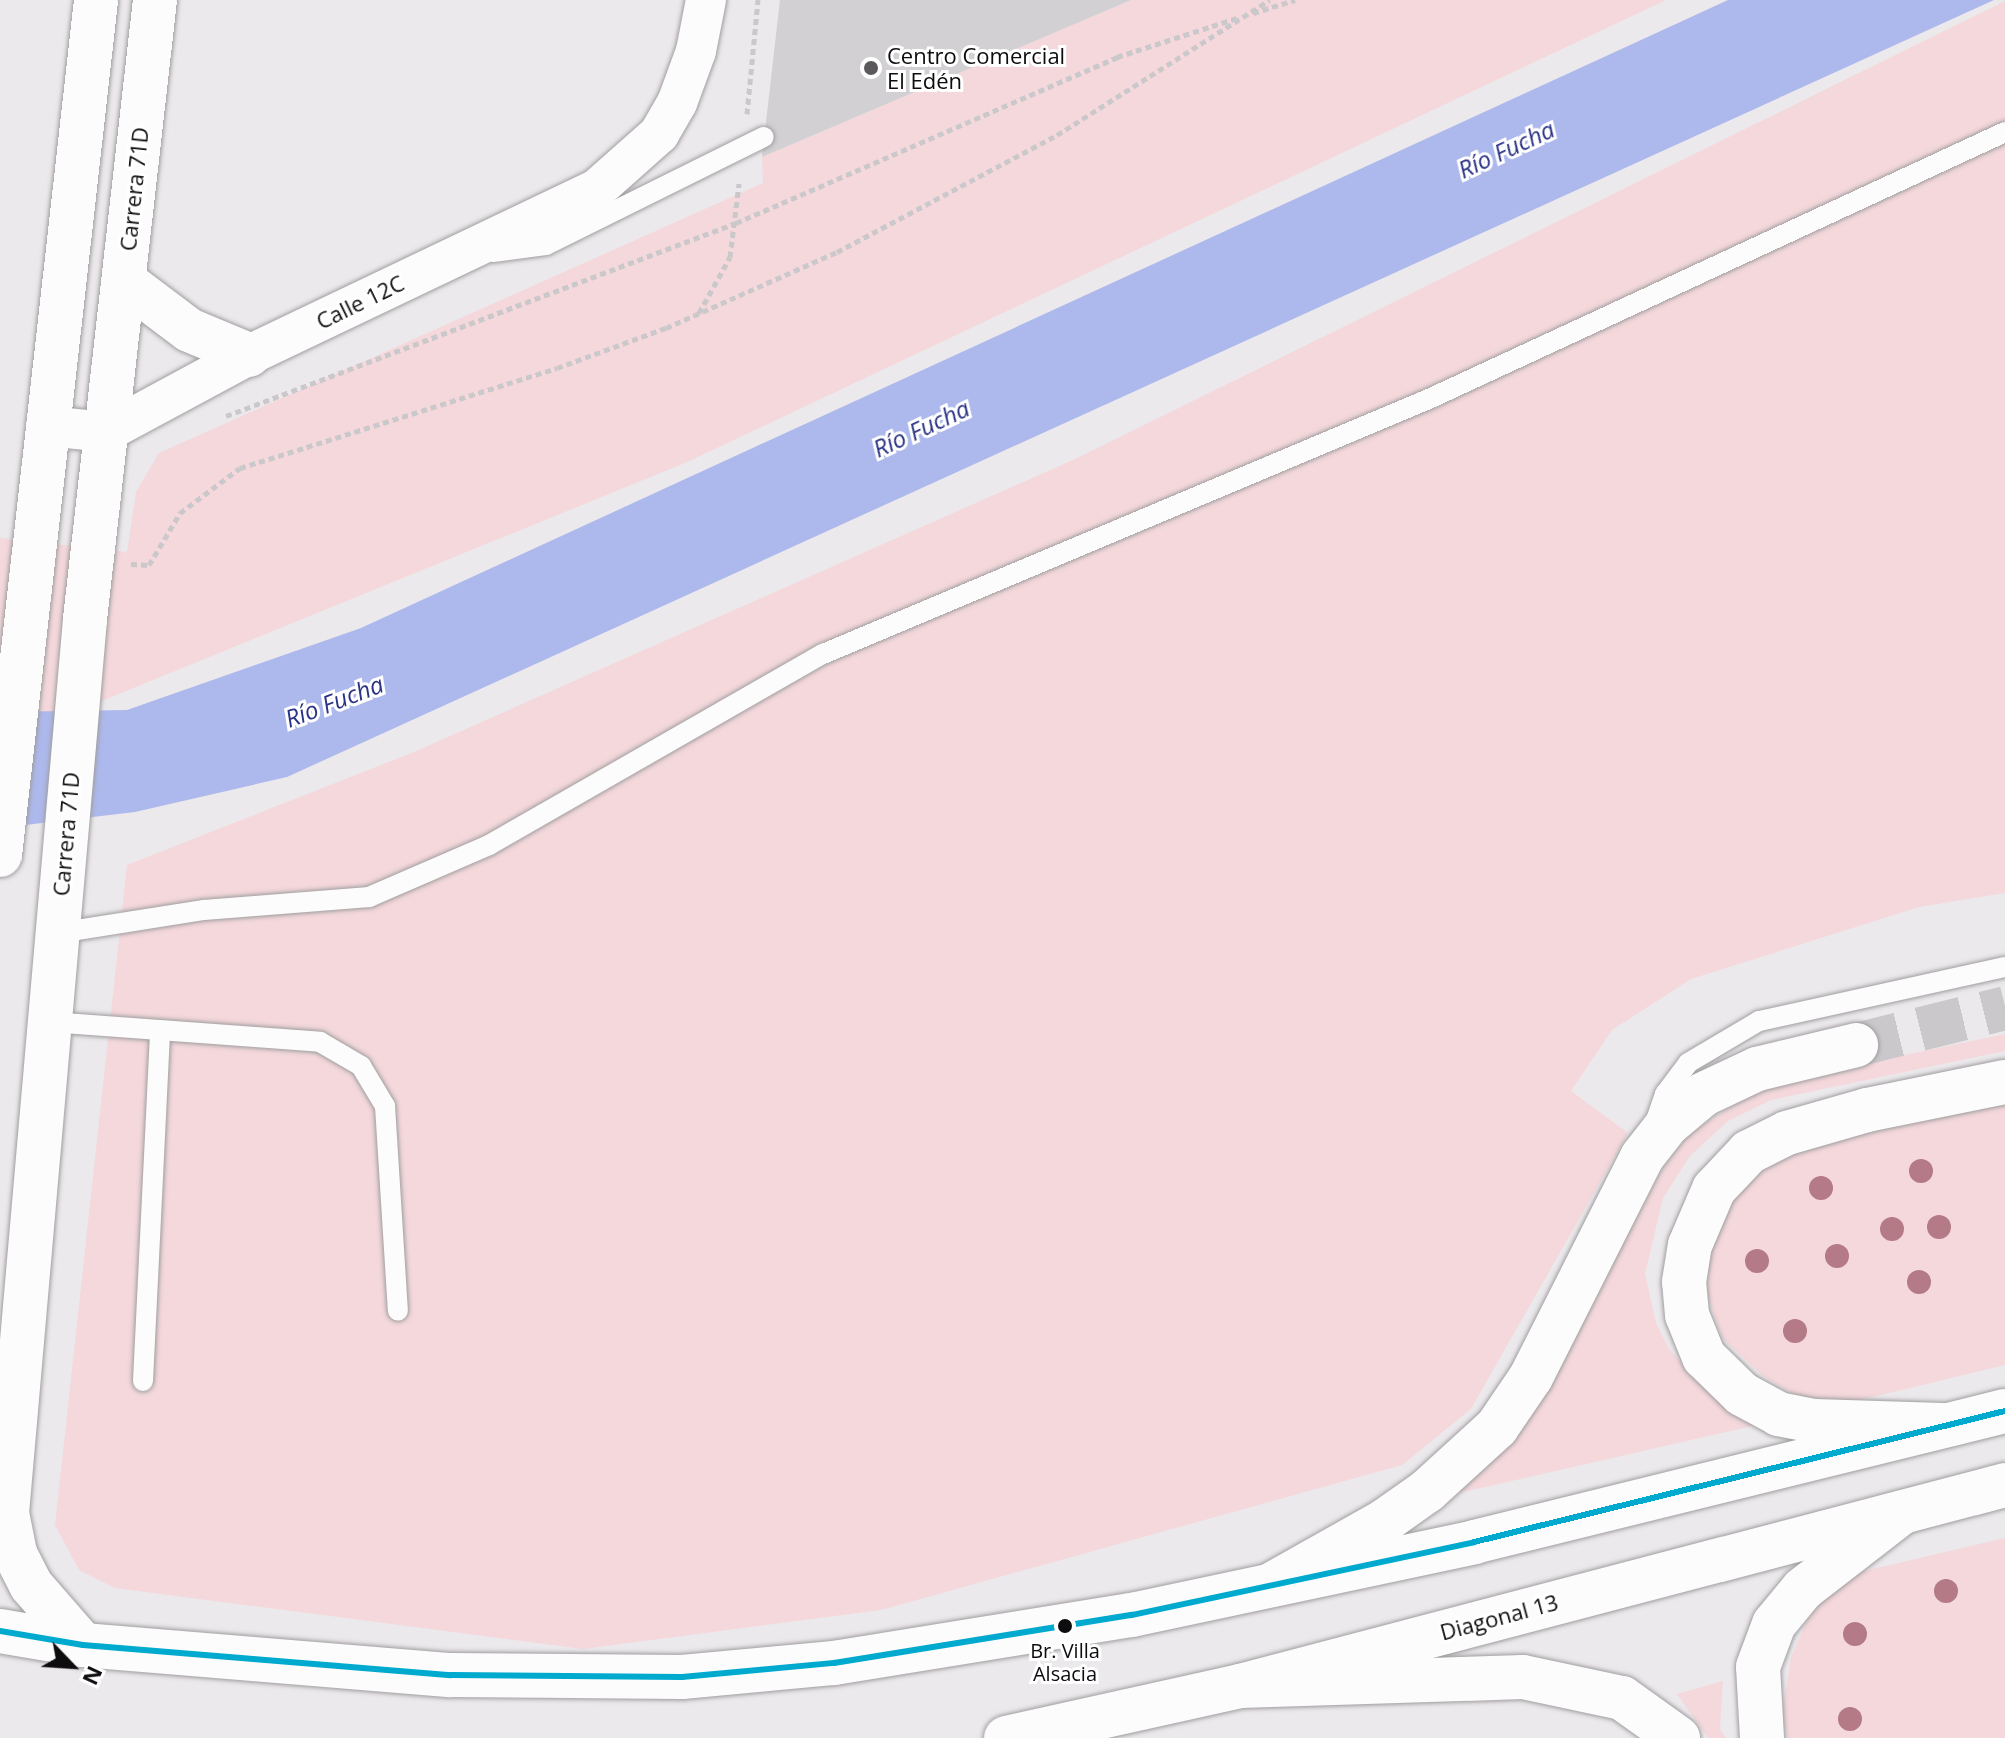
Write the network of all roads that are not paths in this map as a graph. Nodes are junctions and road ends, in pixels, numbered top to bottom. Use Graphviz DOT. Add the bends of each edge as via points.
graph roads {
  1 [pos="96,0"];
  2 [pos="155,0"];
  3 [pos="706,0"];
  4 [pos="2005,132"];
  5 [pos="764,137"];
  6 [pos="453,257"];
  7 [pos="124,281"];
  8 [pos="249,355"];
  9 [pos="46,426"];
  10 [pos="106,432"];
  11 [pos="0,855"];
  12 [pos="59,915"];
  13 [pos="2005,967"];
  14 [pos="50,1022"];
  15 [pos="160,1030"];
  16 [pos="1856,1045"];
  17 [pos="2005,1082"];
  18 [pos="1642,1157"];
  19 [pos="398,1311"];
  20 [pos="143,1381"];
  21 [pos="1974,1418"];
  22 [pos="1998,1487"];
  23 [pos="1901,1513"];
  24 [pos="1271,1585"];
  25 [pos="0,1631"];
  26 [pos="83,1645"];
  27 [pos="1240,1686"];
  28 [pos="1006,1738"];
  29 [pos="1678,1738"];
  30 [pos="1762,1738"];
  1 -- 9 [label="main road"];
  2 -- 7 [label="main road, Carrera 71D"];
  3 -- 6 [label="street, Calle 12C" via="696,51 659,134 597,189"];
  4 -- 12 [label="lane" via="1431,398 823,654 489,845 369,897"];
  5 -- 6 [label="lane" via="546,245"];
  6 -- 8 [label="street, Calle 12C"];
  7 -- 8 [label="main road" via="189,330"];
  7 -- 10 [label="main road, Carrera 71D"];
  8 -- 10 [label="street, Calle 12C"];
  9 -- 10 [label="street"];
  9 -- 11 [label="main road"];
  10 -- 12 [label="main road, Carrera 71D"];
  12 -- 14 [label="main road, Carrera 71D"];
  13 -- 18 [label="lane" via="1759,1021 1723,1038 1688,1063 1665,1094"];
  14 -- 15 [label="lane"];
  14 -- 26 [label="main road, Carrera 71D" via="7,1513 15,1553 31,1585"];
  15 -- 19 [label="lane" via="320,1042 361,1066 385,1106"];
  15 -- 20 [label="lane"];
  16 -- 18 [label="main road" via="1757,1069 1704,1094 1667,1125"];
  17 -- 21 [label="main road" via="1867,1110 1787,1133 1749,1152 1714,1189 1690,1245 1687,1315 1704,1357 1742,1394 1779,1414 1814,1421"];
  18 -- 24 [label="main road" via="1531,1377 1497,1427 1383,1522"];
  21 -- 24 [label="main road" via="1474,1542"];
  22 -- 23 [label="main road, Diagonal 13"];
  23 -- 27 [label="main road, Diagonal 13"];
  23 -- 30 [label="main road" via="1803,1589 1774,1624 1758,1667"];
  24 -- 26 [label="main road" via="891,1656 682,1677 451,1675"];
  25 -- 26 [label="main road"];
  27 -- 28 [label="main road, Diagonal 13"];
  27 -- 29 [label="main road" via="1523,1677 1622,1698"];
}
